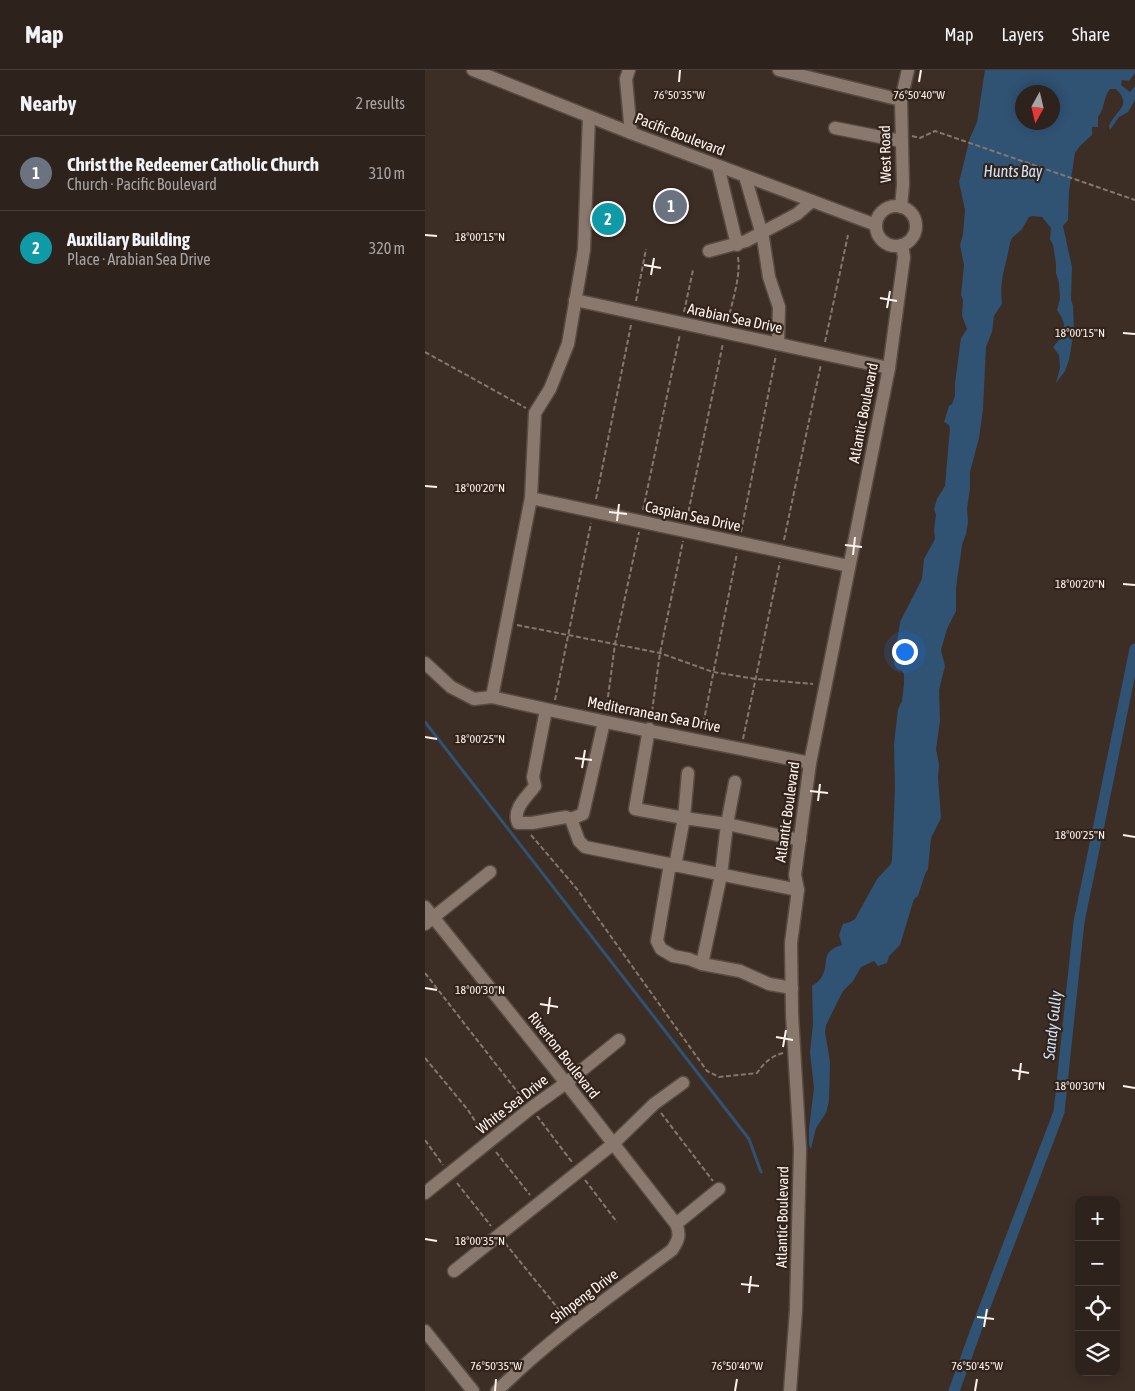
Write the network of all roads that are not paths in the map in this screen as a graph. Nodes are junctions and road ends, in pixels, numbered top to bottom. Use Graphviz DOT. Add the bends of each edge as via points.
graph roads {
  1 [pos="473,70"];
  2 [pos="629,70"];
  3 [pos="779,70"];
  4 [pos="908,70"];
  5 [pos="901,100"];
  6 [pos="589,116"];
  7 [pos="835,128"];
  8 [pos="631,133"];
  9 [pos="901,137"];
  10 [pos="718,166"];
  11 [pos="745,176"];
  12 [pos="812,201"];
  13 [pos="901,207"];
  14 [pos="877,225"];
  15 [pos="761,234"];
  16 [pos="737,245"];
  17 [pos="902,245"];
  18 [pos="709,251"];
  19 [pos="575,300"];
  20 [pos="778,344"];
  21 [pos="889,368"];
  22 [pos="531,498"];
  23 [pos="849,566"];
  24 [pos="425,663"];
  25 [pos="492,697"];
  26 [pos="549,710"];
  27 [pos="604,722"];
  28 [pos="649,729"];
  29 [pos="810,762"];
  30 [pos="688,773"];
  31 [pos="735,782"];
  32 [pos="684,818"];
  33 [pos="571,819"];
  34 [pos="727,824"];
  35 [pos="800,840"];
  36 [pos="673,865"];
  37 [pos="490,872"];
  38 [pos="721,875"];
  39 [pos="798,890"];
  40 [pos="425,907"];
  41 [pos="429,921"];
  42 [pos="702,964"];
  43 [pos="792,988"];
  44 [pos="619,1040"];
  45 [pos="567,1082"];
  46 [pos="683,1083"];
  47 [pos="613,1144"];
  48 [pos="719,1188"];
  49 [pos="425,1193"];
  50 [pos="676,1224"];
  51 [pos="454,1272"];
  52 [pos="425,1331"];
  53 [pos="473,1391"];
  54 [pos="497,1391"];
  55 [pos="790,1391"];
  1 -- 6 [label="street, Pacific Boulevard"];
  2 -- 8 [label="street" via="626,79"];
  3 -- 5 [label="street"];
  4 -- 5 [label="street, West Road"];
  5 -- 9 [label="street, West Road"];
  6 -- 8 [label="street, Pacific Boulevard"];
  6 -- 19 [label="street" via="584,250"];
  7 -- 9 [label="street"];
  8 -- 10 [label="street, Pacific Boulevard"];
  9 -- 13 [label="street, West Road"];
  10 -- 11 [label="street, Pacific Boulevard"];
  10 -- 16 [label="street"];
  11 -- 12 [label="street, Pacific Boulevard"];
  11 -- 15 [label="street"];
  12 -- 14 [label="street, Pacific Boulevard"];
  12 -- 15 [label="street" via="797,214"];
  13 -- 14 [label="street" via="882,212"];
  13 -- 17 [label="street" via="911,213 916,223 915,234"];
  14 -- 17 [label="street" via="884,242"];
  15 -- 16 [label="street"];
  15 -- 20 [label="street" via="769,277 779,306"];
  16 -- 18 [label="street"];
  17 -- 21 [label="street, Atlantic Boulevard" via="904,257"];
  19 -- 20 [label="street, Arabian Sea Drive"];
  19 -- 22 [label="street" via="568,344 550,389 535,413"];
  20 -- 21 [label="street, Arabian Sea Drive"];
  21 -- 23 [label="street, Atlantic Boulevard"];
  22 -- 23 [label="street, Caspian Sea Drive"];
  22 -- 25 [label="street"];
  23 -- 29 [label="street, Atlantic Boulevard"];
  24 -- 25 [label="street, Mediterranean Sea Drive" via="451,686 474,699"];
  25 -- 26 [label="street, Mediterranean Sea Drive"];
  26 -- 27 [label="street, Mediterranean Sea Drive"];
  26 -- 33 [label="street" via="533,777 535,786 517,810 516,818 518,823"];
  27 -- 28 [label="street, Mediterranean Sea Drive"];
  27 -- 33 [label="street" via="583,814"];
  28 -- 29 [label="street, Mediterranean Sea Drive"];
  28 -- 32 [label="street" via="635,809"];
  29 -- 35 [label="street, Atlantic Boulevard"];
  30 -- 32 [label="street"];
  31 -- 34 [label="street"];
  32 -- 34 [label="street"];
  32 -- 36 [label="street"];
  33 -- 36 [label="street" via="579,841 585,847"];
  34 -- 35 [label="street"];
  34 -- 38 [label="street"];
  35 -- 39 [label="street, Atlantic Boulevard" via="795,874"];
  36 -- 38 [label="street"];
  36 -- 42 [label="street" via="657,941 661,949 673,956"];
  37 -- 41 [label="street"];
  38 -- 39 [label="street"];
  38 -- 42 [label="street"];
  39 -- 43 [label="street, Atlantic Boulevard" via="791,944"];
  40 -- 41 [label="street, Riverton Boulevard"];
  41 -- 45 [label="street, Riverton Boulevard"];
  42 -- 43 [label="street" via="740,971 769,984"];
  43 -- 55 [label="street, Atlantic Boulevard" via="800,1149 797,1310"];
  44 -- 45 [label="street, White Sea Drive"];
  45 -- 47 [label="street, Riverton Boulevard"];
  45 -- 49 [label="street, White Sea Drive"];
  46 -- 47 [label="street" via="654,1104"];
  47 -- 50 [label="street, Riverton Boulevard"];
  47 -- 51 [label="street"];
  48 -- 50 [label="street"];
  50 -- 54 [label="street, Shhpeng Drive" via="678,1241 672,1250 571,1325"];
  52 -- 53 [label="street"];
}
